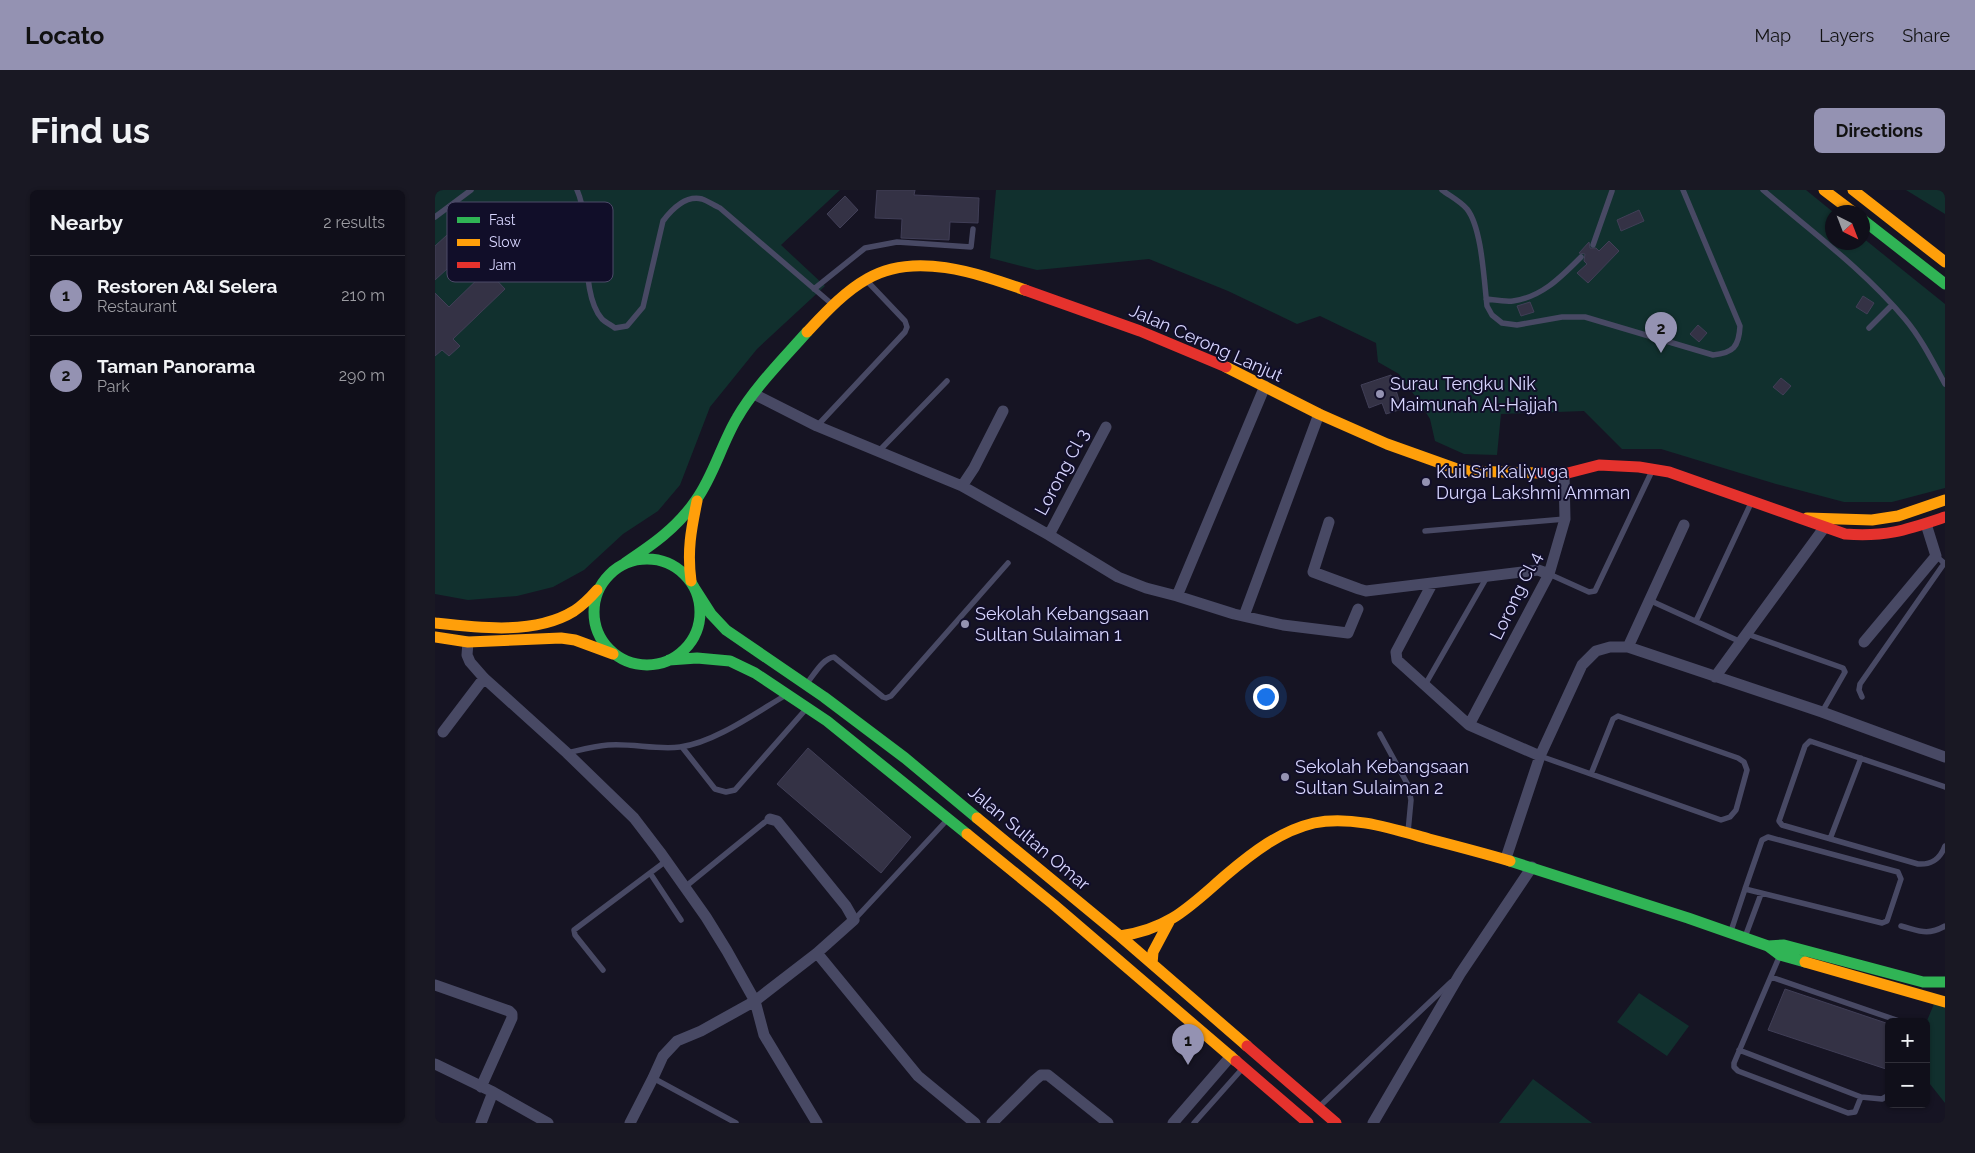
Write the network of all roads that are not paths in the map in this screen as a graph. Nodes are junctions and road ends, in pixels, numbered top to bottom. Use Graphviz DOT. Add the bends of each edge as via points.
graph roads {
  1 [pos="471,190"];
  2 [pos="577,190"];
  3 [pos="1442,190"];
  4 [pos="1612,190"];
  5 [pos="1683,190"];
  6 [pos="1763,190"];
  7 [pos="1824,190"];
  8 [pos="1853,190"];
  9 [pos="455,202"];
  10 [pos="582,202"];
  11 [pos="1844,205"];
  12 [pos="447,208"];
  13 [pos="435,217"];
  14 [pos="1870,225"];
  15 [pos="973,229"];
  16 [pos="1593,245"];
  17 [pos="1581,258"];
  18 [pos="1945,262"];
  19 [pos="866,279"];
  20 [pos="589,282"];
  21 [pos="1945,284"];
  22 [pos="814,288"];
  23 [pos="1486,299"];
  24 [pos="833,305"];
  25 [pos="1892,305"];
  26 [pos="1869,328"];
  27 [pos="947,381"];
  28 [pos="1945,384"];
  29 [pos="1265,386"];
  30 [pos="754,394"];
  31 [pos="1003,411"];
  32 [pos="1319,414"];
  33 [pos="817,426"];
  34 [pos="1106,427"];
  35 [pos="879,451"];
  36 [pos="1653,469"];
  37 [pos="1563,474"];
  38 [pos="962,486"];
  39 [pos="697,499"];
  40 [pos="1945,500"];
  41 [pos="1752,501"];
  42 [pos="1945,517"];
  43 [pos="1800,518"];
  44 [pos="1565,519"];
  45 [pos="1329,522"];
  46 [pos="1926,524"];
  47 [pos="1684,525"];
  48 [pos="1824,528"];
  49 [pos="1425,531"];
  50 [pos="1049,535"];
  51 [pos="1936,556"];
  52 [pos="625,563"];
  53 [pos="1008,563"];
  54 [pos="1549,574"];
  55 [pos="1487,577"];
  56 [pos="1432,584"];
  57 [pos="693,585"];
  58 [pos="599,588"];
  59 [pos="1177,596"];
  60 [pos="1649,600"];
  61 [pos="1359,609"];
  62 [pos="1245,616"];
  63 [pos="1696,621"];
  64 [pos="435,623"];
  65 [pos="435,637"];
  66 [pos="1744,638"];
  67 [pos="468,642"];
  68 [pos="1864,642"];
  69 [pos="1627,647"];
  70 [pos="617,655"];
  71 [pos="669,660"];
  72 [pos="1715,677"];
  73 [pos="484,678"];
  74 [pos="806,684"];
  75 [pos="1425,685"];
  76 [pos="787,694"];
  77 [pos="1862,697"];
  78 [pos="807,707"];
  79 [pos="1822,712"];
  80 [pos="1469,725"];
  81 [pos="443,732"];
  82 [pos="1380,734"];
  83 [pos="682,746"];
  84 [pos="567,753"];
  85 [pos="1540,756"];
  86 [pos="1945,757"];
  87 [pos="1861,758"];
  88 [pos="1591,774"];
  89 [pos="1945,787"];
  90 [pos="770,819"];
  91 [pos="949,819"];
  92 [pos="1408,834"];
  93 [pos="1830,839"];
  94 [pos="1945,846"];
  95 [pos="1506,858"];
  96 [pos="666,861"];
  97 [pos="1532,867"];
  98 [pos="650,873"];
  99 [pos="685,887"];
  100 [pos="1745,889"];
  101 [pos="1761,894"];
  102 [pos="681,920"];
  103 [pos="854,920"];
  104 [pos="1169,922"];
  105 [pos="1901,926"];
  106 [pos="1945,926"];
  107 [pos="1730,933"];
  108 [pos="1120,936"];
  109 [pos="1744,938"];
  110 [pos="1768,946"];
  111 [pos="817,953"];
  112 [pos="1780,955"];
  113 [pos="1152,964"];
  114 [pos="603,970"];
  115 [pos="1460,974"];
  116 [pos="1771,977"];
  117 [pos="1945,982"];
  118 [pos="435,985"];
  119 [pos="755,1001"];
  120 [pos="1945,1002"];
  121 [pos="1890,1018"];
  122 [pos="1739,1050"];
  123 [pos="1231,1056"];
  124 [pos="435,1064"];
  125 [pos="1244,1067"];
  126 [pos="653,1078"];
  127 [pos="481,1087"];
  128 [pos="493,1092"];
  129 [pos="1861,1097"];
  130 [pos="1885,1098"];
  131 [pos="1318,1108"];
  132 [pos="481,1123"];
  133 [pos="548,1123"];
  134 [pos="629,1123"];
  135 [pos="736,1123"];
  136 [pos="817,1123"];
  137 [pos="975,1123"];
  138 [pos="992,1123"];
  139 [pos="1108,1123"];
  140 [pos="1173,1123"];
  141 [pos="1194,1123"];
  142 [pos="1308,1123"];
  143 [pos="1336,1123"];
  144 [pos="1373,1123"];
  1 -- 9 [label="lane"];
  2 -- 10 [label="lane"];
  3 -- 23 [label="lane" via="1466,209 1473,220 1480,247"];
  4 -- 16 [label="lane"];
  5 -- 23 [label="lane" via="1740,326 1739,339 1728,352 1713,356 1585,317 1563,317 1517,325 1502,323 1492,315"];
  6 -- 25 [label="lane" via="1875,285"];
  7 -- 11 [label="street"];
  8 -- 18 [label="street"];
  12 -- 13 [label="lane"];
  14 -- 21 [label="street"];
  15 -- 22 [label="lane" via="971,247 897,242 865,248"];
  17 -- 23 [label="lane" via="1551,286 1531,296 1512,301"];
  19 -- 24 [label="street, Jalan Cerong Lanjut"];
  19 -- 29 [label="street, Jalan Cerong Lanjut" via="914,264 996,280 1140,331"];
  19 -- 33 [label="lane" via="907,327"];
  20 -- 22 [label="lane" via="602,319 615,328 627,326 643,307 663,221 684,201 702,199 721,208"];
  22 -- 24 [label="lane"];
  24 -- 30 [label="street, Jalan Cerong Lanjut"];
  25 -- 26 [label="lane"];
  25 -- 28 [label="lane" via="1906,320"];
  27 -- 35 [label="lane"];
  29 -- 32 [label="street, Jalan Cerong Lanjut"];
  29 -- 59 [label="street"];
  30 -- 33 [label="street"];
  30 -- 39 [label="street, Jalan Cerong Lanjut" via="737,417"];
  31 -- 38 [label="street"];
  32 -- 37 [label="street, Jalan Cerong Lanjut" via="1387,444 1457,469"];
  32 -- 62 [label="street"];
  33 -- 35 [label="street"];
  34 -- 50 [label="street, Lorong Cl 3"];
  35 -- 38 [label="street"];
  36 -- 37 [label="street, Jalan Cerong Lanjut" via="1599,465"];
  36 -- 41 [label="street, Jalan Cerong Lanjut"];
  36 -- 54 [label="lane" via="1595,591 1589,592"];
  37 -- 44 [label="street, Lorong Cl 4"];
  38 -- 50 [label="street"];
  39 -- 52 [label="street, Jalan Cerong Lanjut" via="662,538"];
  39 -- 57 [label="street, Jalan Cerong Lanjut" via="689,538 688,561"];
  40 -- 43 [label="street, Jalan Cerong Lanjut" via="1898,516 1873,520"];
  41 -- 43 [label="street, Jalan Cerong Lanjut"];
  41 -- 63 [label="lane"];
  42 -- 46 [label="street, Jalan Cerong Lanjut"];
  43 -- 48 [label="street, Jalan Cerong Lanjut"];
  44 -- 49 [label="lane"];
  44 -- 54 [label="street, Lorong Cl 4"];
  45 -- 56 [label="street" via="1313,568 1316,574 1366,590"];
  46 -- 48 [label="street, Jalan Cerong Lanjut" via="1871,536"];
  46 -- 51 [label="street"];
  47 -- 60 [label="street"];
  48 -- 66 [label="street"];
  50 -- 59 [label="street" via="1117,577"];
  51 -- 68 [label="street"];
  51 -- 77 [label="lane" via="1943,565 1860,684"];
  52 -- 57 [label="street" via="643,558 661,560 678,568"];
  52 -- 58 [label="street"];
  53 -- 74 [label="lane" via="891,696 883,697 834,657 825,661"];
  54 -- 55 [label="street" via="1538,570"];
  54 -- 80 [label="street, Lorong Cl 4"];
  55 -- 56 [label="street"];
  55 -- 75 [label="lane"];
  56 -- 75 [label="street" via="1395,652 1395,657"];
  57 -- 71 [label="street" via="700,605 699,622 683,650"];
  57 -- 74 [label="street, Jalan Sultan Omar" via="711,614 726,630"];
  58 -- 64 [label="street" via="569,614 543,622 498,628"];
  58 -- 70 [label="street" via="595,599 595,625 607,647"];
  59 -- 62 [label="street"];
  60 -- 63 [label="lane"];
  60 -- 69 [label="street"];
  61 -- 62 [label="street" via="1348,633 1283,625"];
  63 -- 66 [label="lane"];
  65 -- 67 [label="street"];
  66 -- 72 [label="street"];
  66 -- 79 [label="lane" via="1843,668 1845,672"];
  67 -- 70 [label="street" via="568,639"];
  67 -- 73 [label="street" via="470,662"];
  69 -- 72 [label="street"];
  69 -- 85 [label="street" via="1596,651 1582,665"];
  70 -- 71 [label="street" via="647,665"];
  71 -- 76 [label="street" via="711,658 729,661"];
  72 -- 79 [label="street"];
  73 -- 81 [label="street"];
  73 -- 84 [label="street"];
  74 -- 108 [label="street, Jalan Sultan Omar" via="905,758"];
  75 -- 80 [label="street"];
  76 -- 78 [label="street"];
  76 -- 83 [label="lane" via="711,737"];
  78 -- 83 [label="lane" via="735,790 715,789"];
  78 -- 91 [label="street"];
  79 -- 86 [label="street"];
  80 -- 85 [label="street"];
  82 -- 92 [label="lane" via="1408,785 1411,800"];
  83 -- 84 [label="lane" via="607,745"];
  84 -- 96 [label="street" via="634,818"];
  85 -- 88 [label="lane"];
  85 -- 95 [label="street"];
  87 -- 89 [label="lane"];
  87 -- 93 [label="lane"];
  87 -- 93 [label="lane" via="1811,741 1805,746 1779,821"];
  88 -- 88 [label="lane" via="1721,820 1736,810 1747,770 1738,758 1618,716 1613,719"];
  90 -- 99 [label="lane"];
  90 -- 103 [label="street" via="777,821"];
  91 -- 103 [label="lane"];
  91 -- 123 [label="street"];
  92 -- 95 [label="street"];
  92 -- 104 [label="street" via="1331,820 1311,823 1265,845"];
  93 -- 94 [label="lane" via="1927,865 1938,859"];
  95 -- 97 [label="street"];
  96 -- 98 [label="lane"];
  96 -- 99 [label="street"];
  97 -- 107 [label="street"];
  97 -- 115 [label="street"];
  98 -- 102 [label="lane"];
  98 -- 114 [label="lane" via="574,930"];
  99 -- 119 [label="street" via="707,918"];
  100 -- 101 [label="lane"];
  100 -- 101 [label="lane" via="1762,840 1768,837 1898,872 1901,878 1885,923"];
  100 -- 107 [label="lane"];
  101 -- 109 [label="lane"];
  103 -- 111 [label="street"];
  104 -- 108 [label="street"];
  104 -- 113 [label="street" via="1153,952"];
  105 -- 106 [label="lane" via="1927,933"];
  107 -- 109 [label="street"];
  108 -- 113 [label="street, Jalan Sultan Omar"];
  109 -- 110 [label="street"];
  110 -- 112 [label="street"];
  110 -- 117 [label="street" via="1784,945 1923,982"];
  111 -- 119 [label="street"];
  111 -- 137 [label="street" via="918,1076"];
  112 -- 116 [label="lane"];
  112 -- 120 [label="street"];
  113 -- 131 [label="street, Jalan Sultan Omar"];
  115 -- 131 [label="lane"];
  115 -- 144 [label="street"];
  116 -- 121 [label="lane"];
  116 -- 122 [label="lane"];
  118 -- 127 [label="street" via="512,1014"];
  119 -- 126 [label="street" via="677,1041 663,1056"];
  119 -- 136 [label="street" via="764,1035"];
  122 -- 129 [label="lane"];
  122 -- 129 [label="lane" via="1734,1063 1738,1071 1848,1113 1855,1112"];
  123 -- 125 [label="street"];
  123 -- 140 [label="street"];
  124 -- 127 [label="street"];
  125 -- 141 [label="lane"];
  125 -- 142 [label="street"];
  126 -- 134 [label="street"];
  126 -- 135 [label="lane"];
  127 -- 128 [label="street"];
  128 -- 132 [label="street"];
  128 -- 133 [label="street"];
  129 -- 130 [label="lane"];
  131 -- 143 [label="street, Jalan Sultan Omar"];
  138 -- 139 [label="street" via="1035,1080 1041,1075 1048,1075"];
}
